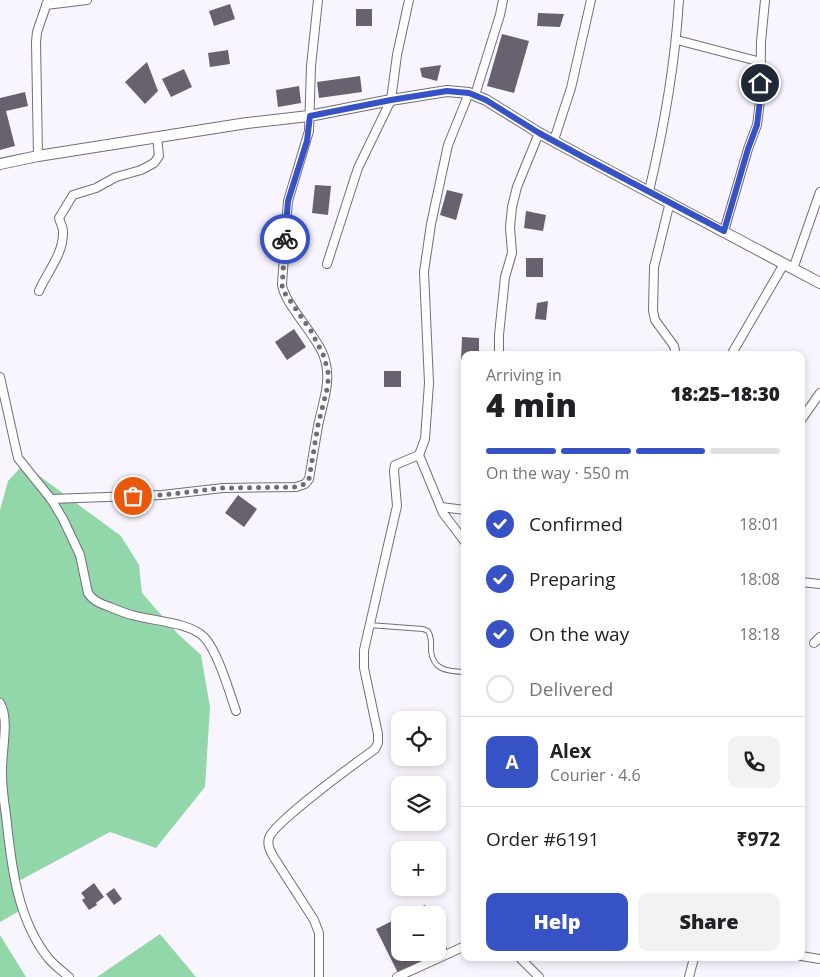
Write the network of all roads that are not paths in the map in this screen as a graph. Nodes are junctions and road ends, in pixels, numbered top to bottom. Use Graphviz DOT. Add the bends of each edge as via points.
graph roads {
  1 [pos="86,0"];
  2 [pos="318,0"];
  3 [pos="409,0"];
  4 [pos="503,0"];
  5 [pos="591,0"];
  6 [pos="679,0"];
  7 [pos="765,0"];
  8 [pos="47,3"];
  9 [pos="677,40"];
  10 [pos="761,62"];
  11 [pos="472,94"];
  12 [pos="391,100"];
  13 [pos="310,116"];
  14 [pos="539,133"];
  15 [pos="157,137"];
  16 [pos="554,140"];
  17 [pos="38,156"];
  18 [pos="0,164"];
  19 [pos="648,191"];
  20 [pos="820,192"];
  21 [pos="670,202"];
  22 [pos="724,231"];
  23 [pos="327,264"];
  24 [pos="789,266"];
  25 [pos="820,283"];
  26 [pos="39,291"];
  27 [pos="500,351"];
  28 [pos="675,351"];
  29 [pos="734,351"];
  30 [pos="0,377"];
  31 [pos="820,392"];
  32 [pos="805,414"];
  33 [pos="418,455"];
  34 [pos="51,499"];
  35 [pos="441,507"];
  36 [pos="461,510"];
  37 [pos="461,538"];
  38 [pos="805,582"];
  39 [pos="820,584"];
  40 [pos="370,625"];
  41 [pos="820,637"];
  42 [pos="814,643"];
  43 [pos="461,672"];
  44 [pos="0,703"];
  45 [pos="236,711"];
  46 [pos="461,948"];
  47 [pos="805,957"];
  48 [pos="820,959"];
  49 [pos="523,961"];
  50 [pos="693,961"];
  51 [pos="69,977"];
  52 [pos="319,977"];
  53 [pos="397,977"];
  54 [pos="539,977"];
  55 [pos="689,977"];
  1 -- 8 [label="street"];
  2 -- 13 [label="street"];
  3 -- 12 [label="street"];
  4 -- 11 [label="street"];
  5 -- 16 [label="street" via="571,88"];
  6 -- 9 [label="street"];
  7 -- 10 [label="street"];
  8 -- 17 [label="street" via="36,42"];
  9 -- 10 [label="street"];
  9 -- 19 [label="street" via="663,132"];
  10 -- 22 [label="street" via="757,125"];
  11 -- 12 [label="street" via="447,91"];
  11 -- 14 [label="street"];
  11 -- 33 [label="street" via="448,145 431,224 424,272 429,383 425,439"];
  12 -- 13 [label="street"];
  12 -- 23 [label="street" via="358,168"];
  13 -- 15 [label="street"];
  13 -- 34 [label="street" via="307,141 288,201 282,284 284,294 311,331 328,371 309,479 296,487 223,488 162,495"];
  14 -- 16 [label="street"];
  14 -- 27 [label="street" via="512,207 512,253 505,277"];
  15 -- 17 [label="street"];
  15 -- 26 [label="street" via="160,156 154,163 116,176 96,188 78,192 71,198 59,218 64,231 59,254"];
  16 -- 19 [label="street"];
  17 -- 18 [label="street"];
  19 -- 21 [label="street"];
  20 -- 24 [label="street"];
  21 -- 22 [label="street"];
  21 -- 28 [label="street" via="654,267 653,311 655,320"];
  22 -- 24 [label="street"];
  24 -- 25 [label="street"];
  24 -- 29 [label="street"];
  30 -- 34 [label="street" via="18,458"];
  31 -- 32 [label="street"];
  33 -- 35 [label="street"];
  33 -- 40 [label="street" via="395,465 397,506"];
  34 -- 45 [label="street" via="73,539 91,598 132,615 178,625 203,636 211,646"];
  35 -- 36 [label="street"];
  35 -- 37 [label="street"];
  38 -- 39 [label="street"];
  40 -- 43 [label="lane" via="428,631 437,666 442,670"];
  40 -- 52 [label="street" via="364,668 378,742 374,749 298,809 269,837 268,846 273,856 317,926"];
  41 -- 42 [label="street"];
  44 -- 51 [label="street" via="6,723 2,774 16,886 34,936 50,960"];
  46 -- 53 [label="street"];
  47 -- 48 [label="street"];
  49 -- 54 [label="street"];
  50 -- 55 [label="street"];
}
